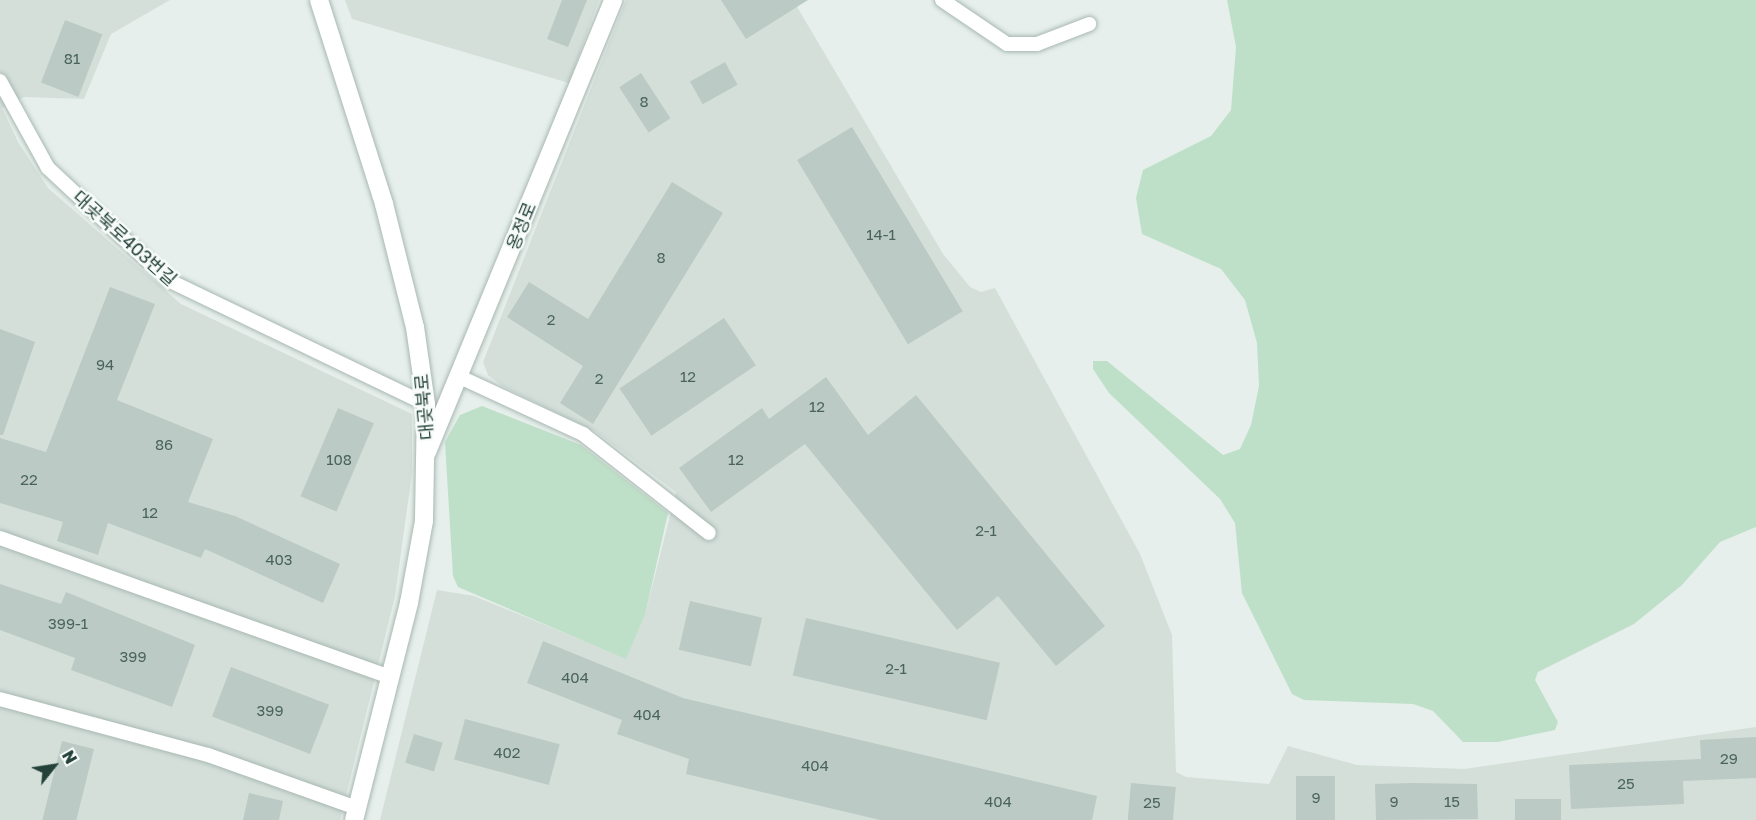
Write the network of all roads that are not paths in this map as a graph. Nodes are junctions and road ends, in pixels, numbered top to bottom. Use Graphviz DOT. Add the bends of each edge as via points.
graph roads {
  1 [pos="319,0"];
  2 [pos="613,0"];
  3 [pos="942,0"];
  4 [pos="1089,24"];
  5 [pos="0,81"];
  6 [pos="460,377"];
  7 [pos="426,404"];
  8 [pos="427,452"];
  9 [pos="709,533"];
  10 [pos="0,538"];
  11 [pos="390,677"];
  12 [pos="0,699"];
  13 [pos="356,814"];
  1 -- 7 [label="street, 대곶북로" via="384,204 414,327"];
  2 -- 6 [label="street, 옹정로"];
  3 -- 4 [label="lane" via="1007,44 1036,44"];
  5 -- 7 [label="lane, 대곶북로403번길" via="48,168 168,280"];
  6 -- 8 [label="street, 옹정로"];
  6 -- 9 [label="lane" via="583,434"];
  7 -- 8 [label="street, 대곶북로"];
  8 -- 11 [label="street, 대곶북로" via="424,521"];
  10 -- 11 [label="lane"];
  11 -- 13 [label="street, 대곶북로"];
  12 -- 13 [label="lane" via="208,755"];
}
